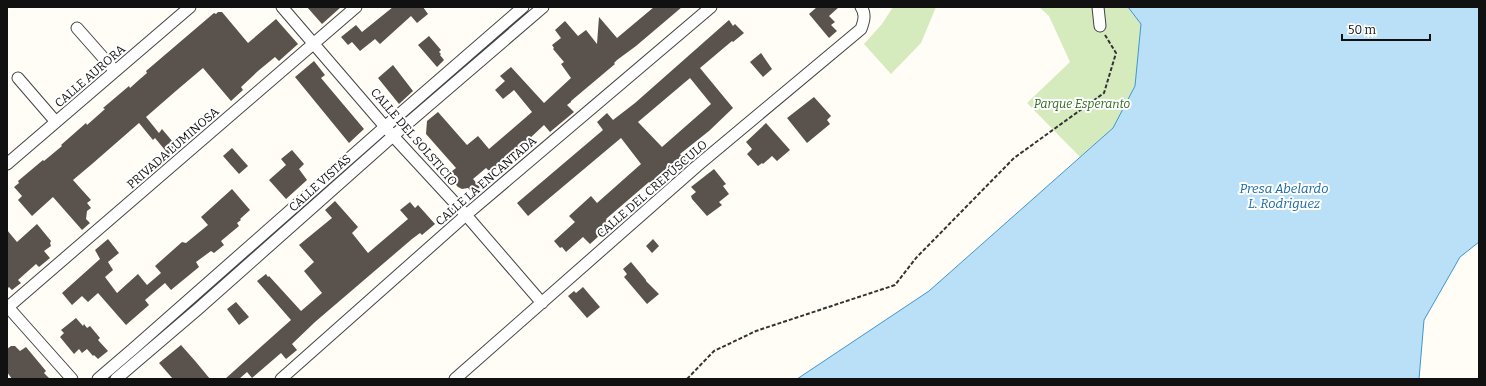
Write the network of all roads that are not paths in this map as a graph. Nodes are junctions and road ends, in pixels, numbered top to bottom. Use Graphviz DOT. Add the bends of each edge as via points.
graph roads {
  1 [pos="190,7"];
  2 [pos="282,7"];
  3 [pos="356,7"];
  4 [pos="523,7"];
  5 [pos="543,7"];
  6 [pos="711,7"];
  7 [pos="861,7"];
  8 [pos="1098,7"];
  9 [pos="504,24"];
  10 [pos="1100,26"];
  11 [pos="77,28"];
  12 [pos="512,33"];
  13 [pos="314,44"];
  14 [pos="115,72"];
  15 [pos="18,78"];
  16 [pos="56,122"];
  17 [pos="386,126"];
  18 [pos="393,136"];
  19 [pos="7,164"];
  20 [pos="288,212"];
  21 [pos="466,215"];
  22 [pos="297,221"];
  23 [pos="189,299"];
  24 [pos="542,303"];
  25 [pos="8,307"];
  26 [pos="198,309"];
  27 [pos="72,379"];
  28 [pos="98,379"];
  29 [pos="116,379"];
  30 [pos="281,379"];
  31 [pos="456,379"];
  1 -- 14 [label="street, CALLE AURORA"];
  2 -- 13 [label="street, CALLE DEL SOLSTICIO"];
  3 -- 13 [label="street, PRIVADA LUMINOSA"];
  4 -- 9 [label="street, CALLE VISTAS"];
  5 -- 12 [label="street, CALLE VISTAS"];
  6 -- 21 [label="street, CALLE LA ENCANTADA"];
  7 -- 24 [label="street, CALLE DEL CREPÚSCULO" via="864,20 860,29 697,166"];
  8 -- 10 [label="street"];
  9 -- 12 [label="street"];
  9 -- 17 [label="street, CALLE VISTAS"];
  11 -- 14 [label="street"];
  12 -- 18 [label="street, CALLE VISTAS"];
  13 -- 17 [label="street, CALLE DEL SOLSTICIO"];
  13 -- 25 [label="street, PRIVADA LUMINOSA"];
  14 -- 16 [label="street, CALLE AURORA"];
  15 -- 16 [label="street"];
  16 -- 19 [label="street, CALLE AURORA"];
  17 -- 18 [label="street, CALLE DEL SOLSTICIO"];
  17 -- 20 [label="street, CALLE VISTAS"];
  18 -- 21 [label="street, CALLE DEL SOLSTICIO"];
  18 -- 22 [label="street, CALLE VISTAS"];
  20 -- 22 [label="street"];
  20 -- 23 [label="street, CALLE VISTAS"];
  21 -- 24 [label="street, CALLE DEL SOLSTICIO"];
  21 -- 30 [label="street, CALLE LA ENCANTADA"];
  22 -- 26 [label="street, CALLE VISTAS"];
  23 -- 26 [label="street"];
  23 -- 28 [label="street, CALLE VISTAS"];
  24 -- 31 [label="street, CALLE DEL CREPÚSCULO"];
  25 -- 27 [label="street"];
  26 -- 29 [label="street, CALLE VISTAS"];
}
